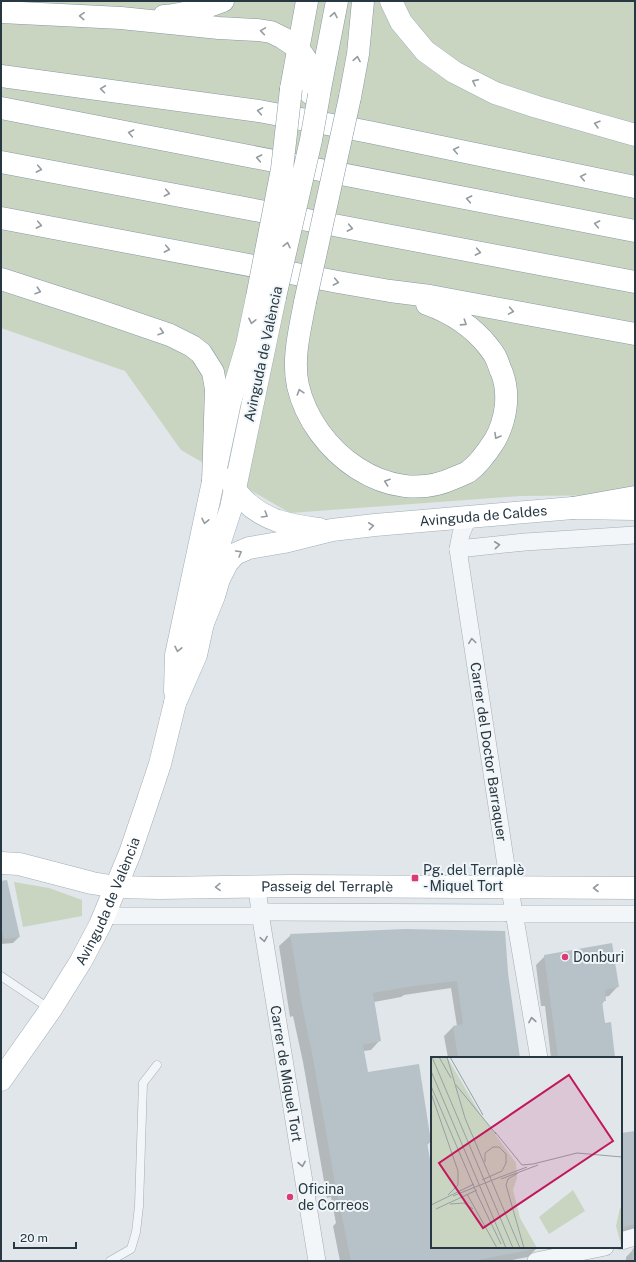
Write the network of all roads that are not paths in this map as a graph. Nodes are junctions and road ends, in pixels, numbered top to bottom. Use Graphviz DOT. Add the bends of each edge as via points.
graph roads {
  1 [pos="223,1"];
  2 [pos="307,1"];
  3 [pos="337,1"];
  4 [pos="363,1"];
  5 [pos="391,1"];
  6 [pos="1,12"];
  7 [pos="121,18"];
  8 [pos="298,48"];
  9 [pos="1,76"];
  10 [pos="306,92"];
  11 [pos="1,108"];
  12 [pos="635,134"];
  13 [pos="1,162"];
  14 [pos="635,188"];
  15 [pos="1,218"];
  16 [pos="635,232"];
  17 [pos="1,279"];
  18 [pos="635,282"];
  19 [pos="390,291"];
  20 [pos="266,297"];
  21 [pos="635,334"];
  22 [pos="247,345"];
  23 [pos="213,483"];
  24 [pos="235,490"];
  25 [pos="635,497"];
  26 [pos="573,508"];
  27 [pos="635,509"];
  28 [pos="468,518"];
  29 [pos="332,530"];
  30 [pos="635,535"];
  31 [pos="458,549"];
  32 [pos="203,623"];
  33 [pos="174,703"];
  34 [pos="1,863"];
  35 [pos="116,887"];
  36 [pos="257,887"];
  37 [pos="510,888"];
  38 [pos="635,888"];
  39 [pos="504,914"];
  40 [pos="525,914"];
  41 [pos="635,914"];
  42 [pos="114,916"];
  43 [pos="1,976"];
  44 [pos="51,1009"];
  45 [pos="539,1057"];
  46 [pos="157,1065"];
  47 [pos="1,1080"];
  48 [pos="635,1237"];
  49 [pos="622,1241"];
  50 [pos="600,1248"];
  51 [pos="573,1254"];
  52 [pos="110,1261"];
  53 [pos="317,1261"];
  54 [pos="536,1261"];
  1 -- 7 [label="main road" via="204,9 171,16"];
  2 -- 8 [label="main road"];
  10 -- 3 [label="main road, Avinguda de València, one-way"];
  19 -- 4 [label="main road, one-way, bridge" via="430,305 469,326 495,355 504,378 507,400 501,428 487,453 468,472 444,483 421,487 398,486 376,478 351,464 331,447 318,430 306,409 298,385 298,344 305,302 350,98 358,54"];
  12 -- 5 [label="main road, one-way" via="495,93 454,72 425,51 401,22"];
  7 -- 6 [label="main road, one-way"];
  8 -- 7 [label="main road, one-way" via="271,32"];
  8 -- 10 [label="main road" via="306,58 311,71"];
  14 -- 9 [label="main road, one-way" via="259,111"];
  10 -- 20 [label="main road, Avinguda de València, bridge" via="282,170"];
  20 -- 10 [label="main road, Avinguda de València, one-way, bridge" via="311,140"];
  16 -- 11 [label="main road, one-way"];
  13 -- 18 [label="main road, one-way"];
  15 -- 19 [label="main road, one-way"];
  17 -- 23 [label="main road, one-way" via="170,335 192,346 201,354 213,372 216,389"];
  19 -- 21 [label="main road, one-way"];
  20 -- 22 [label="main road, Avinguda de València, one-way"];
  20 -- 24 [label="main road, Avinguda de València"];
  22 -- 23 [label="main road, Avinguda de València" via="230,402"];
  22 -- 24 [label="main road, Avinguda de Caldes" via="244,410 230,469"];
  23 -- 33 [label="main road, Avinguda de València, one-way" via="176,655"];
  24 -- 29 [label="main road, Avinguda de Caldes, one-way" via="250,506 268,518 286,524"];
  24 -- 32 [label="main road, Avinguda de València" via="209,575"];
  25 -- 26 [label="main road"];
  26 -- 27 [label="main road, Avinguda de Caldes"];
  26 -- 28 [label="main road, Avinguda de Caldes"];
  29 -- 28 [label="main road, Avinguda de Caldes, one-way"];
  28 -- 31 [label="street, Carrer del Doctor Barraquer"];
  32 -- 29 [label="main road, Avinguda de Caldes, one-way" via="219,579 227,563 236,554 249,548"];
  31 -- 30 [label="street, one-way"];
  37 -- 31 [label="street, Carrer del Doctor Barraquer, one-way"];
  32 -- 33 [label="main road, Avinguda de València" via="196,655"];
  33 -- 35 [label="main road, Avinguda de València" via="160,764"];
  34 -- 35 [label="main road, Passeig del Terraplè" via="19,864"];
  36 -- 35 [label="main road, Passeig del Terraplè, one-way"];
  35 -- 44 [label="main road, Avinguda de València" via="81,961"];
  36 -- 37 [label="main road, Passeig del Terraplè"];
  36 -- 53 [label="street, Carrer de Miquel Tort, one-way"];
  38 -- 37 [label="main road, Passeig del Terraplè, one-way"];
  45 -- 37 [label="street, Carrer del Doctor Barraquer, one-way"];
  39 -- 42 [label="street, Passeig del Terraplè"];
  40 -- 41 [label="street"];
  43 -- 44 [label="lane"];
  44 -- 47 [label="main road, Avinguda de València"];
  46 -- 52 [label="lane" via="143,1083 136,1232 131,1249"];
  48 -- 49 [label="street"];
  50 -- 51 [label="street"];
  51 -- 54 [label="street"];
}
